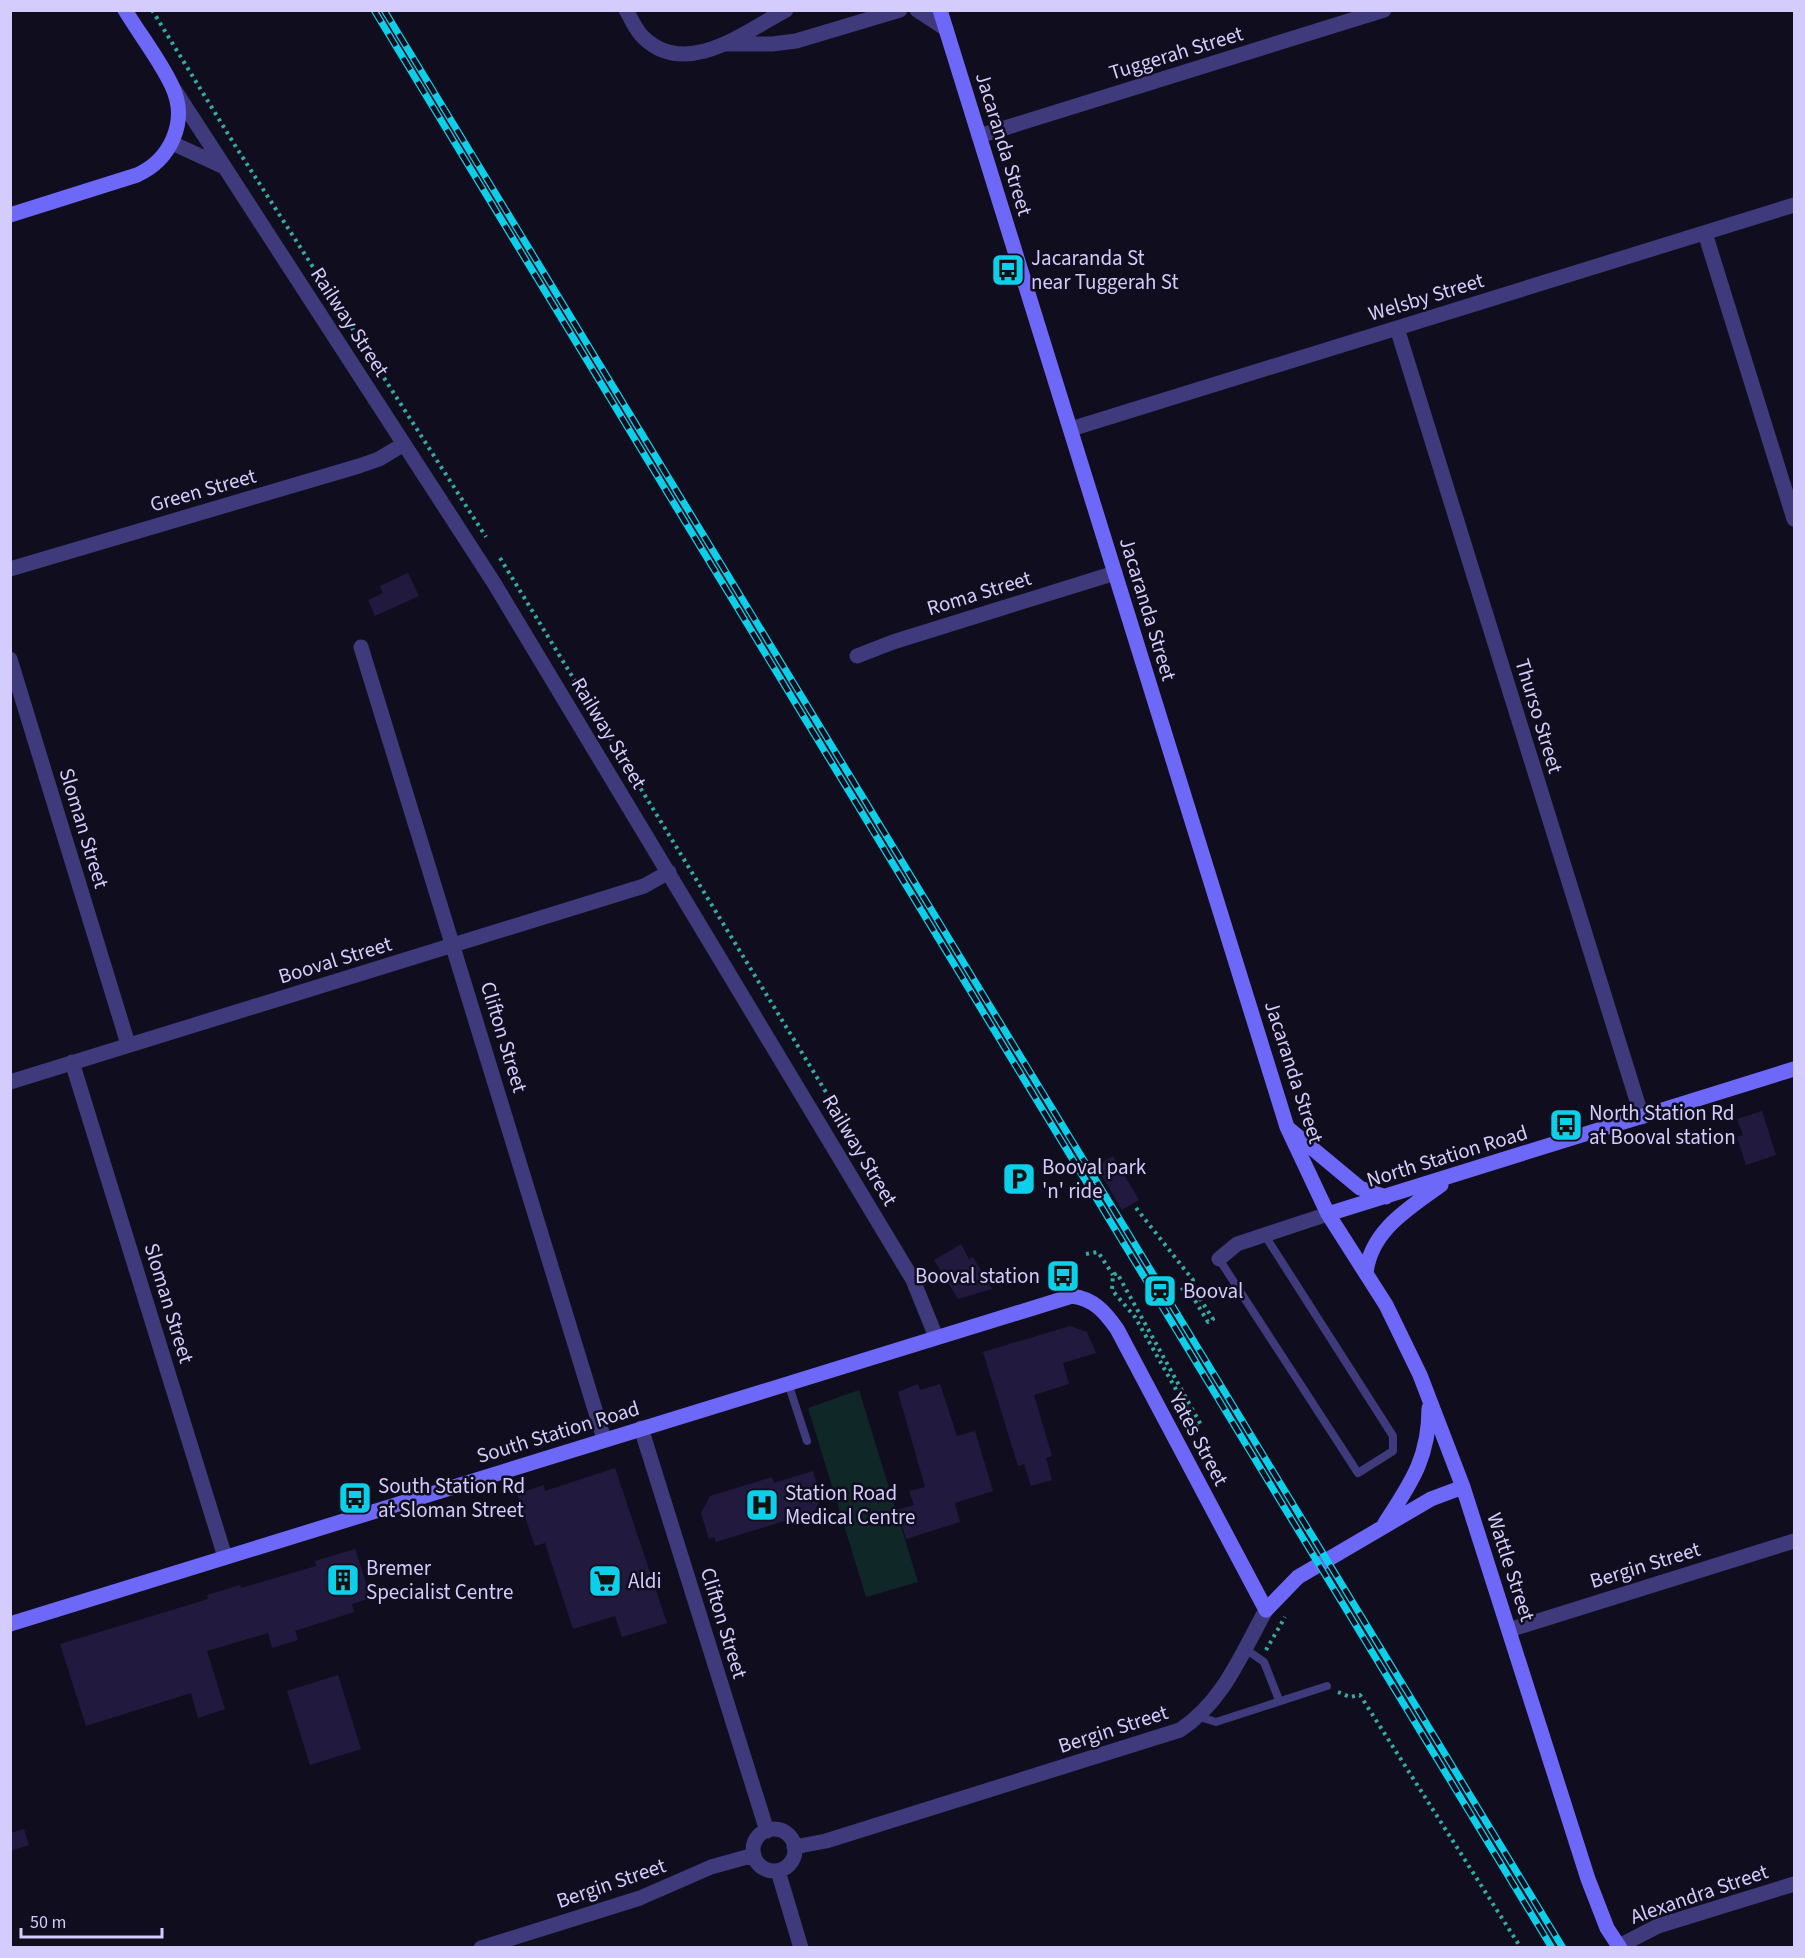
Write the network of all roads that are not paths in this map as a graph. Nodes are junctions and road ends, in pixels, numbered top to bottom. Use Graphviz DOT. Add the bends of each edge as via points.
graph roads {
  1 [pos="125,10"];
  2 [pos="626,10"];
  3 [pos="786,10"];
  4 [pos="900,10"];
  5 [pos="916,10"];
  6 [pos="940,10"];
  7 [pos="1384,10"];
  8 [pos="946,30"];
  9 [pos="726,44"];
  10 [pos="173,88"];
  11 [pos="979,136"];
  12 [pos="172,143"];
  13 [pos="222,166"];
  14 [pos="1794,205"];
  15 [pos="10,215"];
  16 [pos="1706,233"];
  17 [pos="1397,328"];
  18 [pos="1071,429"];
  19 [pos="404,444"];
  20 [pos="1794,519"];
  21 [pos="10,569"];
  22 [pos="1115,573"];
  23 [pos="361,647"];
  24 [pos="857,656"];
  25 [pos="10,659"];
  26 [pos="669,872"];
  27 [pos="453,945"];
  28 [pos="128,1044"];
  29 [pos="72,1062"];
  30 [pos="1794,1069"];
  31 [pos="10,1082"];
  32 [pos="1642,1117"];
  33 [pos="1287,1127"];
  34 [pos="1450,1178"];
  35 [pos="1386,1197"];
  36 [pos="1328,1214"];
  37 [pos="1264,1234"];
  38 [pos="1219,1259"];
  39 [pos="1366,1274"];
  40 [pos="1084,1298"];
  41 [pos="936,1337"];
  42 [pos="788,1383"];
  43 [pos="1429,1398"];
  44 [pos="641,1428"];
  45 [pos="604,1439"];
  46 [pos="807,1441"];
  47 [pos="1463,1487"];
  48 [pos="1383,1525"];
  49 [pos="1794,1541"];
  50 [pos="225,1557"];
  51 [pos="1266,1610"];
  52 [pos="10,1624"];
  53 [pos="1509,1630"];
  54 [pos="1244,1648"];
  55 [pos="1327,1686"];
  56 [pos="1279,1700"];
  57 [pos="1200,1717"];
  58 [pos="767,1831"];
  59 [pos="794,1847"];
  60 [pos="754,1855"];
  61 [pos="778,1870"];
  62 [pos="1794,1884"];
  63 [pos="481,1947"];
  64 [pos="801,1947"];
  65 [pos="1620,1947"];
  1 -- 10 [label="street, Railway Street"];
  2 -- 9 [label="street" via="644,38 670,52 698,53"];
  3 -- 9 [label="street"];
  4 -- 9 [label="street" via="796,41"];
  5 -- 8 [label="street"];
  6 -- 8 [label="street, Jacaranda Street"];
  7 -- 11 [label="street, Tuggerah Street"];
  8 -- 11 [label="street, Jacaranda Street"];
  10 -- 12 [label="street" via="177,112"];
  10 -- 13 [label="street, Railway Street"];
  11 -- 18 [label="street, Jacaranda Street"];
  12 -- 13 [label="street"];
  12 -- 15 [label="street" via="151,169"];
  13 -- 19 [label="street, Railway Street"];
  14 -- 16 [label="street, Welsby Street"];
  16 -- 17 [label="street, Welsby Street"];
  16 -- 20 [label="street"];
  17 -- 18 [label="street, Welsby Street"];
  17 -- 32 [label="street, Thurso Street"];
  18 -- 22 [label="street, Jacaranda Street"];
  19 -- 21 [label="street, Green Street" via="359,466"];
  19 -- 26 [label="street, Railway Street" via="500,593"];
  22 -- 24 [label="street, Roma Street"];
  22 -- 33 [label="street, Jacaranda Street"];
  23 -- 27 [label="street, Clifton Street"];
  25 -- 28 [label="street, Sloman Street"];
  26 -- 27 [label="street, Booval Street" via="644,886"];
  26 -- 41 [label="street, Railway Street" via="914,1280"];
  27 -- 28 [label="street, Booval Street"];
  27 -- 45 [label="street, Clifton Street"];
  28 -- 29 [label="street, Booval Street"];
  29 -- 31 [label="street, Booval Street"];
  29 -- 50 [label="street, Sloman Street"];
  30 -- 32 [label="street, North Station Road"];
  32 -- 34 [label="street, North Station Road"];
  33 -- 35 [label="street" via="1360,1188"];
  33 -- 36 [label="street, Jacaranda Street"];
  34 -- 35 [label="street, North Station Road"];
  34 -- 39 [label="street" via="1401,1214 1374,1244"];
  35 -- 36 [label="street, North Station Road"];
  36 -- 37 [label="street, North Station Road"];
  36 -- 39 [label="street, Wattle Street"];
  37 -- 38 [label="street, North Station Road" via="1237,1244"];
  37 -- 38 [label="lane" via="1394,1436 1393,1451 1358,1473"];
  39 -- 43 [label="street, Wattle Street" via="1401,1334"];
  40 -- 41 [label="street, South Station Road" via="1066,1296"];
  40 -- 51 [label="street, Yates Street" via="1103,1311 1117,1329"];
  41 -- 42 [label="street, South Station Road"];
  42 -- 44 [label="street, South Station Road"];
  42 -- 46 [label="lane"];
  43 -- 47 [label="street, Wattle Street"];
  43 -- 48 [label="street" via="1426,1449 1421,1464"];
  44 -- 45 [label="street, South Station Road"];
  44 -- 58 [label="street, Clifton Street"];
  45 -- 50 [label="street, South Station Road"];
  47 -- 48 [label="street, Bergin Street"];
  47 -- 53 [label="street, Wattle Street"];
  48 -- 51 [label="street, Bergin Street" via="1298,1577"];
  49 -- 53 [label="street, Bergin Street"];
  50 -- 52 [label="street, South Station Road"];
  51 -- 54 [label="street, Bergin Street"];
  53 -- 65 [label="street, Wattle Street" via="1588,1878 1603,1920"];
  54 -- 56 [label="lane" via="1261,1659"];
  54 -- 57 [label="street, Bergin Street" via="1220,1694"];
  55 -- 56 [label="lane"];
  56 -- 57 [label="lane" via="1216,1722"];
  57 -- 59 [label="street, Bergin Street" via="1154,1740 826,1841"];
  58 -- 59 [label="street" via="784,1832"];
  58 -- 60 [label="street" via="755,1842"];
  59 -- 61 [label="street" via="792,1861"];
  60 -- 61 [label="street" via="762,1868"];
  60 -- 63 [label="street, Bergin Street" via="711,1867 640,1898"];
  61 -- 64 [label="street"];
  62 -- 65 [label="street, Alexandra Street" via="1658,1926"];
}
